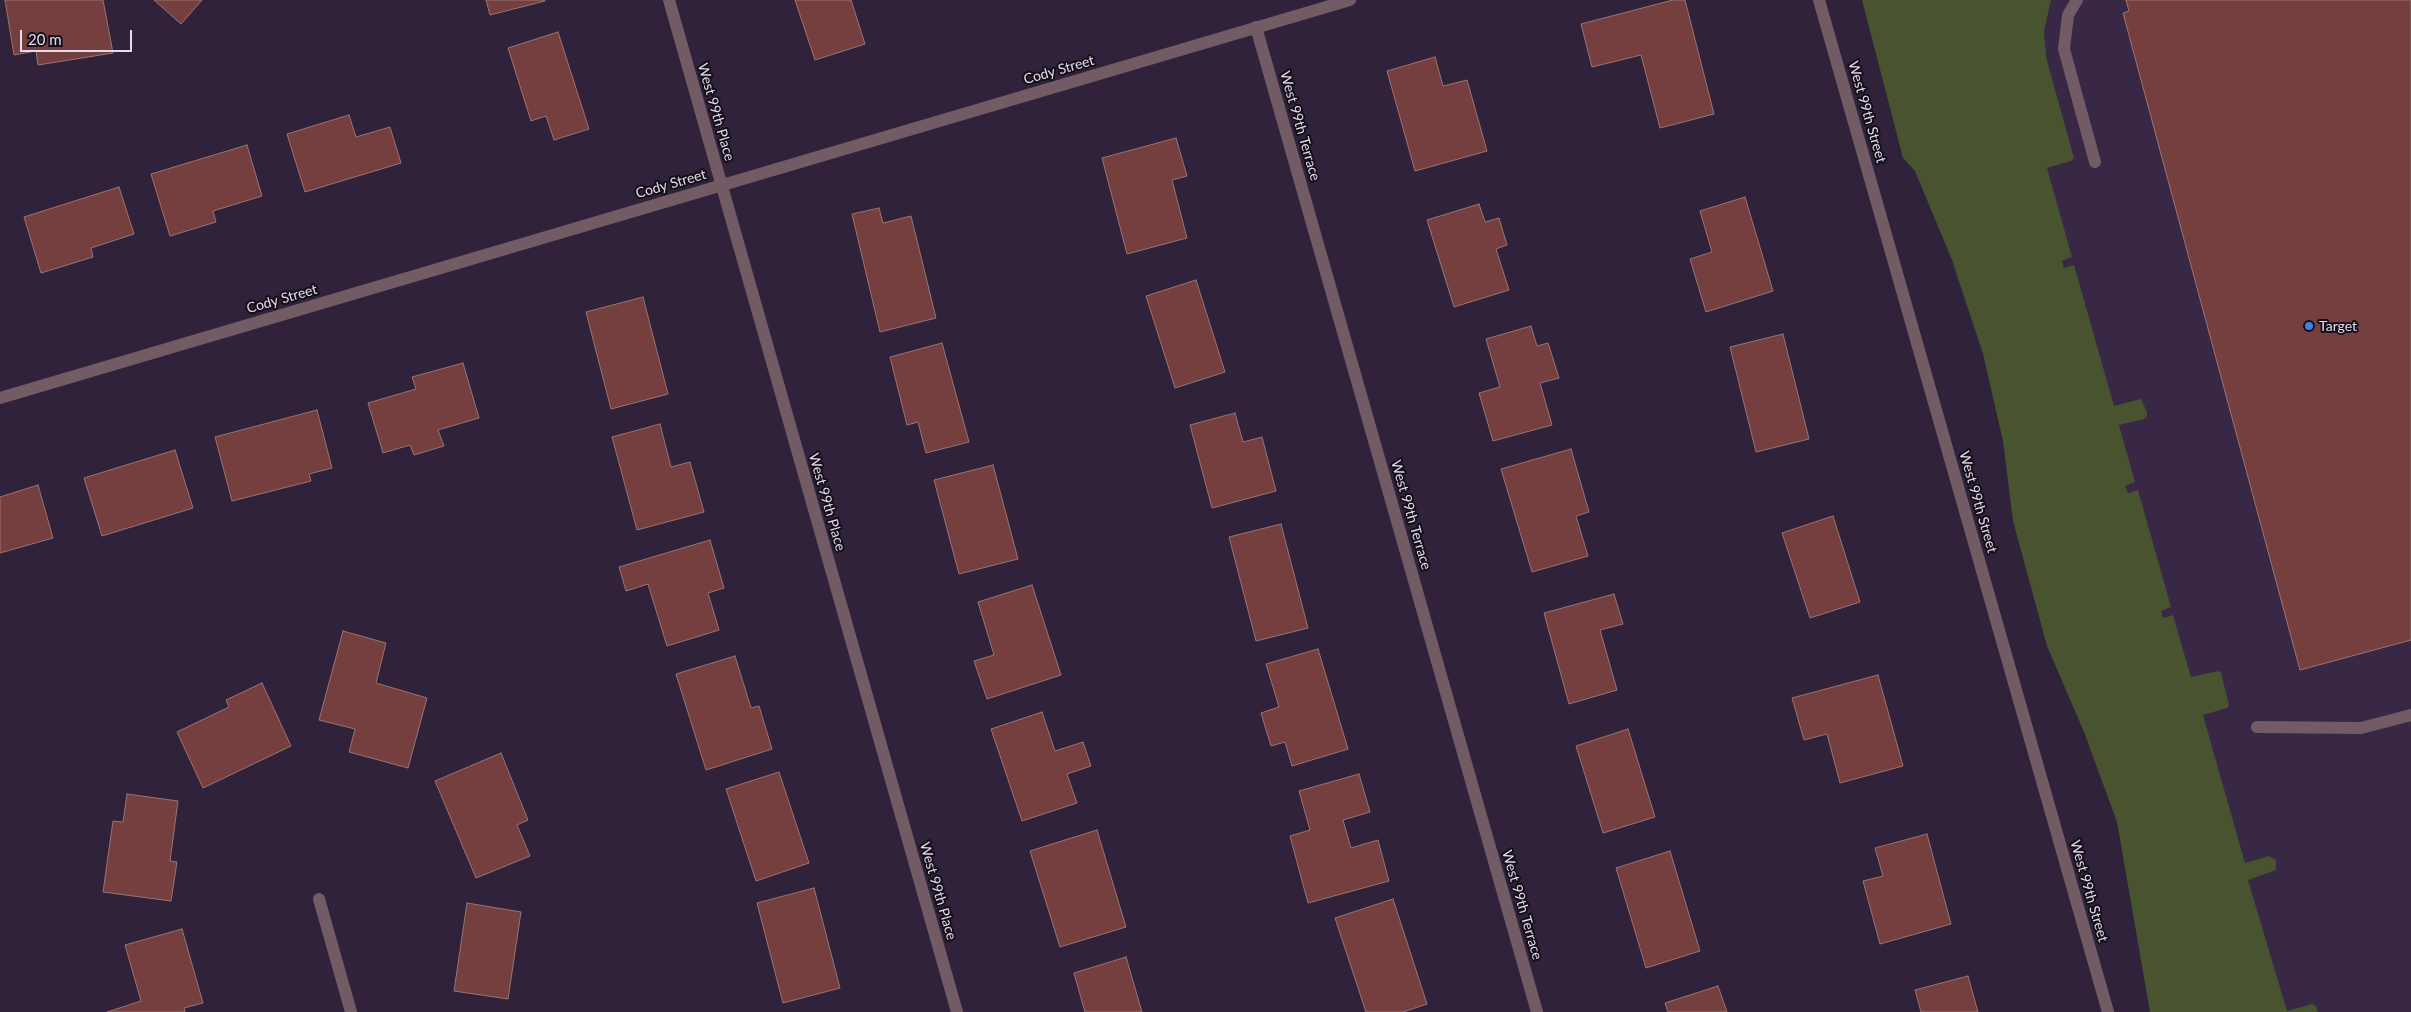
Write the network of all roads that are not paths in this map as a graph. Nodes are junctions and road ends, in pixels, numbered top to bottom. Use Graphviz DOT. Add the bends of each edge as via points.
graph roads {
  1 [pos="669,0"];
  2 [pos="1350,0"];
  3 [pos="1819,0"];
  4 [pos="2077,0"];
  5 [pos="1256,27"];
  6 [pos="2095,162"];
  7 [pos="721,185"];
  8 [pos="0,398"];
  9 [pos="2411,715"];
  10 [pos="2257,727"];
  11 [pos="319,899"];
  12 [pos="351,1012"];
  13 [pos="957,1012"];
  14 [pos="1537,1012"];
  15 [pos="2108,1012"];
  1 -- 7 [label="street, West 99th Place"];
  2 -- 5 [label="street, Cody Street"];
  3 -- 15 [label="street, West 99th Street"];
  4 -- 6 [label="street" via="2068,14 2064,50"];
  5 -- 7 [label="street, Cody Street"];
  5 -- 14 [label="street, West 99th Terrace"];
  7 -- 8 [label="street, Cody Street"];
  7 -- 13 [label="street, West 99th Place"];
  9 -- 10 [label="street" via="2362,728"];
  11 -- 12 [label="street"];
}
